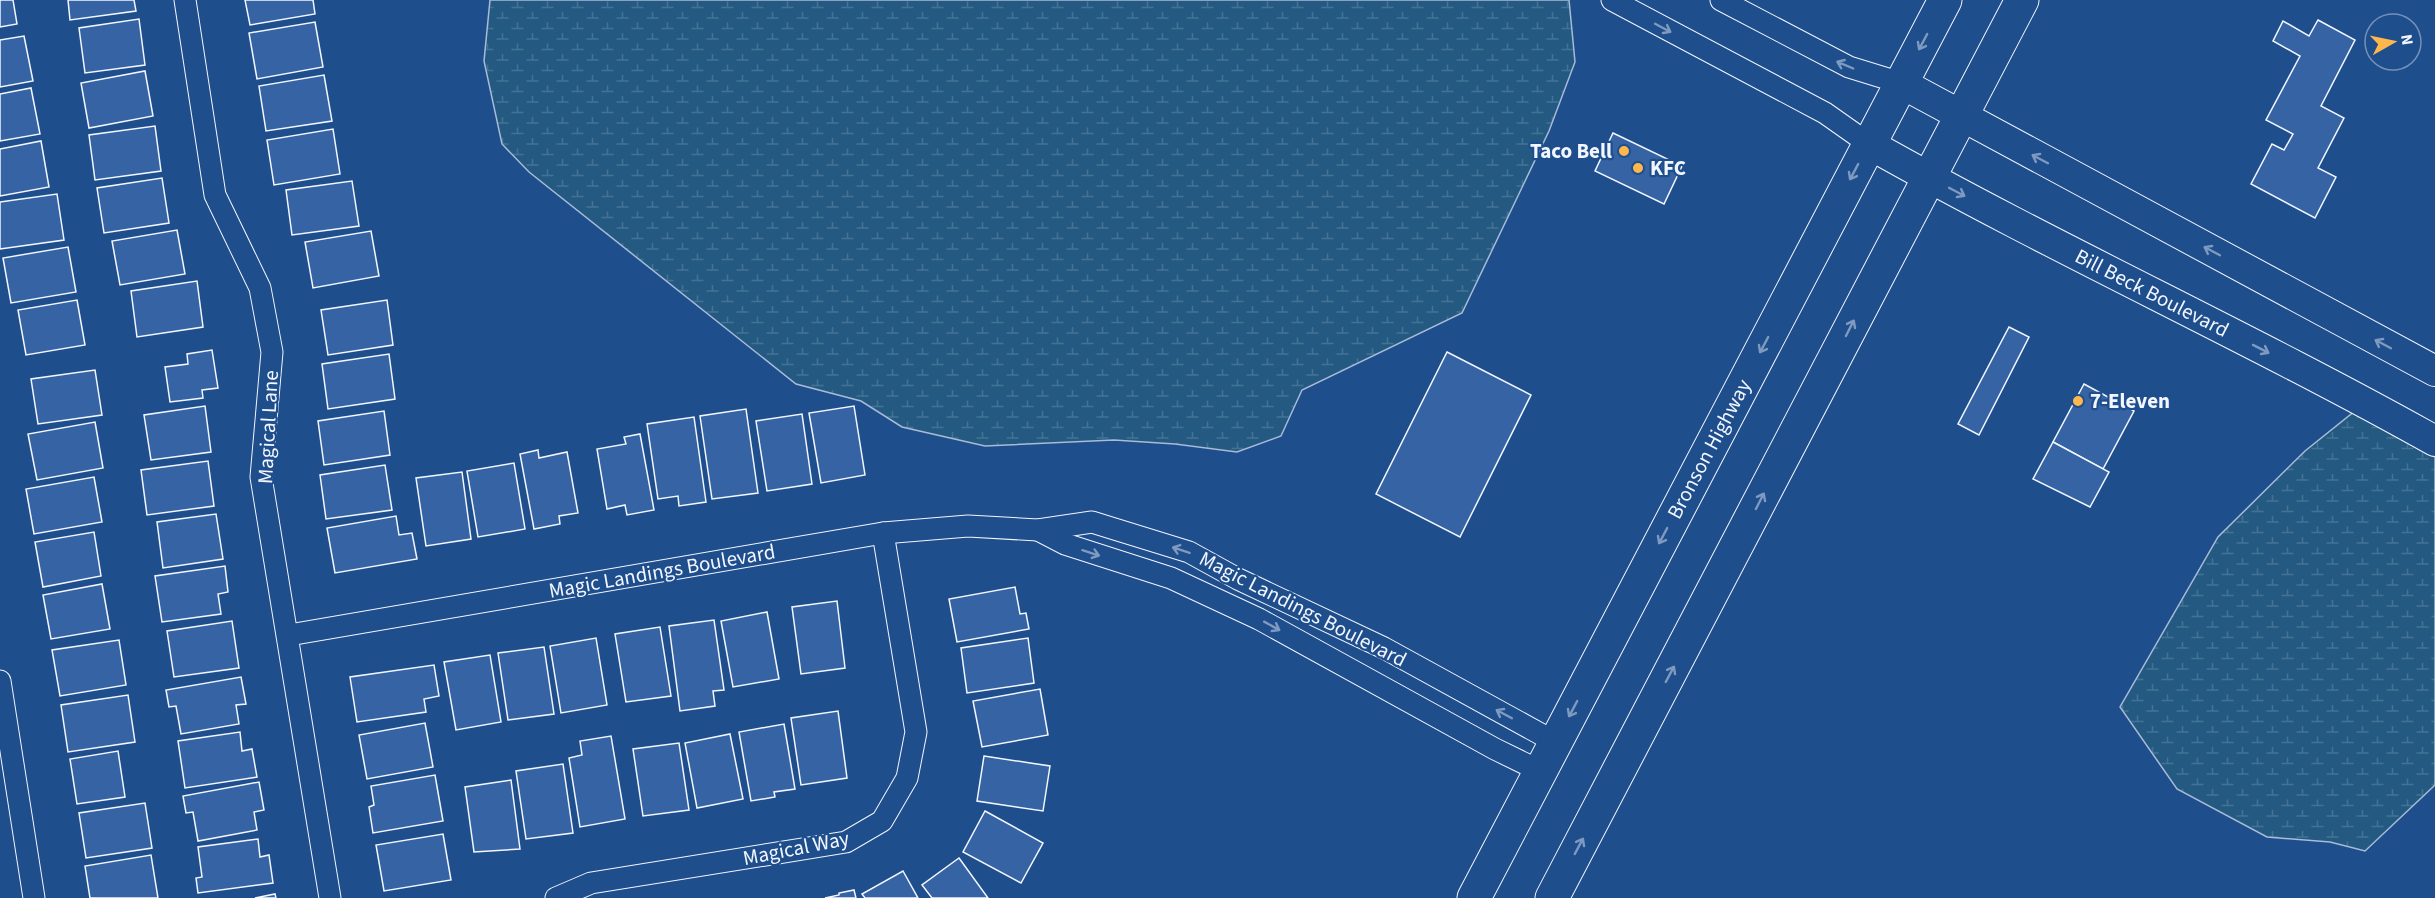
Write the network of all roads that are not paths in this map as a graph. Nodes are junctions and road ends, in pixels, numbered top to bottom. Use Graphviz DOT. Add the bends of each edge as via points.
graph roads {
  1 [pos="184,0"];
  2 [pos="1612,0"];
  3 [pos="1721,0"];
  4 [pos="1945,0"];
  5 [pos="2022,0"];
  6 [pos="1901,83"];
  7 [pos="1961,117"];
  8 [pos="1869,144"];
  9 [pos="1928,177"];
  10 [pos="2435,371"];
  11 [pos="2435,441"];
  12 [pos="1038,530"];
  13 [pos="883,533"];
  14 [pos="289,635"];
  15 [pos="0,681"];
  16 [pos="1555,742"];
  17 [pos="1540,771"];
  18 [pos="34,898"];
  19 [pos="330,898"];
  20 [pos="556,898"];
  21 [pos="1474,898"];
  22 [pos="1552,898"];
  1 -- 14 [label="street, Magical Lane" via="215,195 260,288 272,352 261,477"];
  2 -- 8 [label="street, one-way" via="1825,113"];
  6 -- 3 [label="street, one-way" via="1849,67"];
  4 -- 6 [label="highway, Bronson Highway, one-way"];
  5 -- 7 [label="highway"];
  6 -- 7 [label="street"];
  6 -- 8 [label="highway, Bronson Highway"];
  7 -- 9 [label="highway"];
  10 -- 7 [label="street, one-way"];
  8 -- 9 [label="street, Bill Beck Boulevard"];
  8 -- 16 [label="highway, Bronson Highway, one-way"];
  9 -- 11 [label="street, Bill Beck Boulevard, one-way"];
  22 -- 9 [label="highway, one-way"];
  12 -- 13 [label="street, Magic Landings Boulevard" via="968,526"];
  16 -- 12 [label="street, Magic Landings Boulevard, one-way" via="1384,648 1189,552 1092,522"];
  12 -- 17 [label="street, Magic Landings Boulevard, one-way" via="1065,544 1171,578 1259,619"];
  13 -- 14 [label="street, Magic Landings Boulevard"];
  13 -- 20 [label="street, Magical Way" via="916,732 907,778 882,821 846,842 591,883"];
  14 -- 19 [label="street, Magical Lane"];
  15 -- 18 [label="street"];
  16 -- 17 [label="highway, Bronson Highway"];
  17 -- 21 [label="highway, Bronson Highway"];
}
